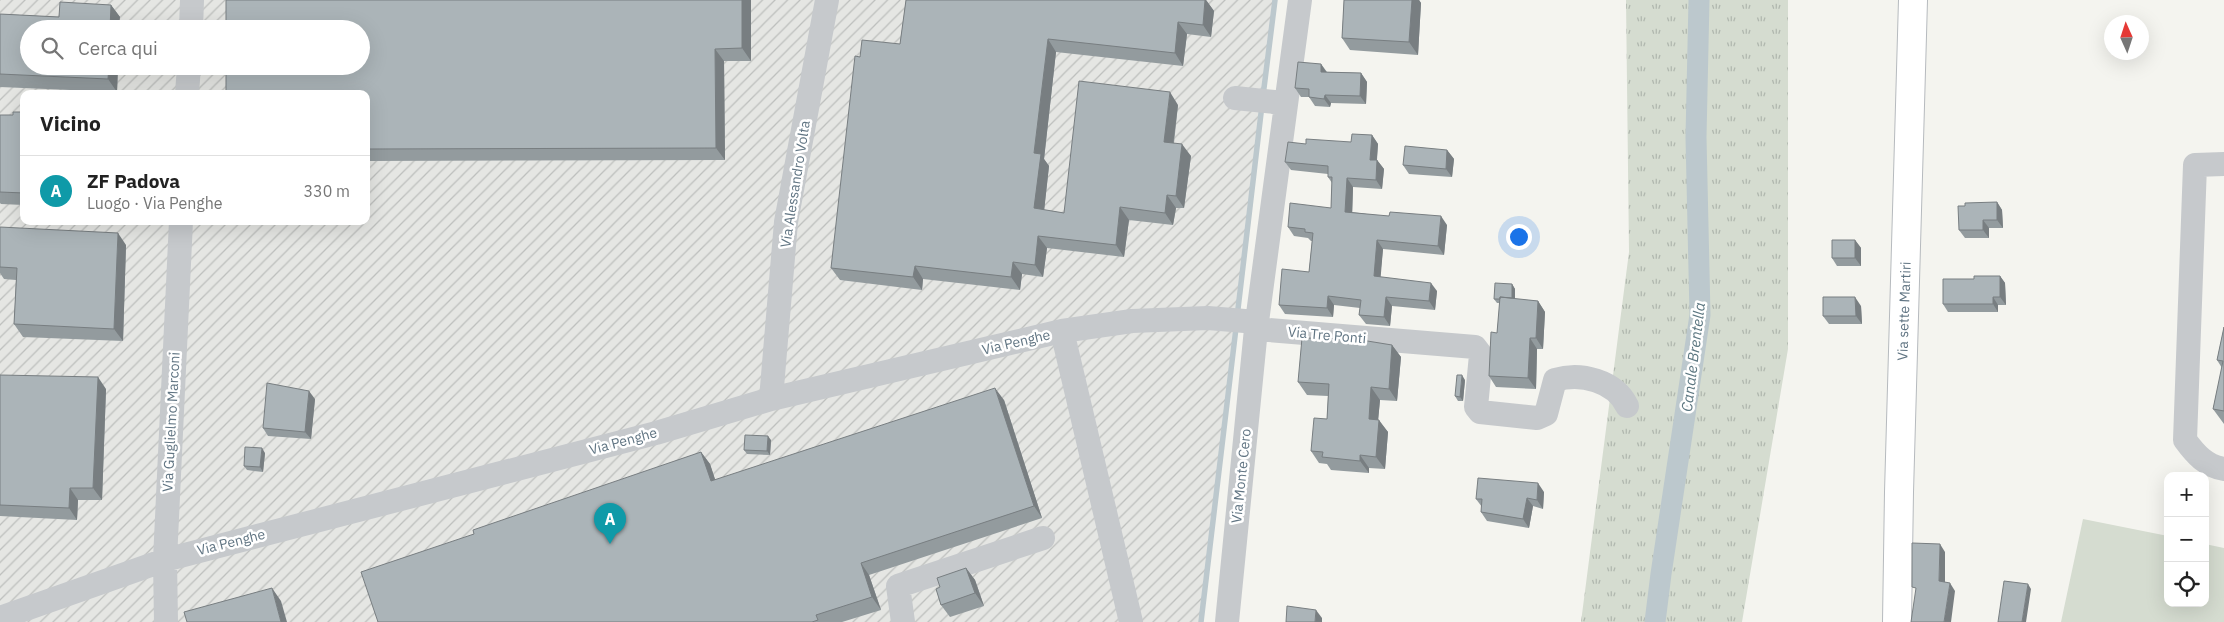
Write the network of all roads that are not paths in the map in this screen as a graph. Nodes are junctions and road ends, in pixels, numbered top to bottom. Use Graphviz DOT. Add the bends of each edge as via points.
graph roads {
  1 [pos="192,0"];
  2 [pos="827,0"];
  3 [pos="1300,0"];
  4 [pos="1913,0"];
  5 [pos="191,20"];
  6 [pos="188,75"];
  7 [pos="187,90"];
  8 [pos="1235,98"];
  9 [pos="1284,103"];
  10 [pos="2224,164"];
  11 [pos="181,225"];
  12 [pos="1256,326"];
  13 [pos="1062,331"];
  14 [pos="771,399"];
  15 [pos="1627,406"];
  16 [pos="2224,469"];
  17 [pos="1043,538"];
  18 [pos="165,560"];
  19 [pos="0,618"];
  20 [pos="166,622"];
  21 [pos="903,622"];
  22 [pos="1131,622"];
  23 [pos="1227,622"];
  24 [pos="1897,622"];
  1 -- 5 [label="street"];
  2 -- 14 [label="street, Via Alessandro Volta" via="786,222"];
  3 -- 9 [label="street"];
  4 -- 24 [label="main road, Via sette Martiri"];
  6 -- 7 [label="street"];
  8 -- 9 [label="street"];
  9 -- 12 [label="street"];
  10 -- 16 [label="street" via="2196,165 2186,440 2197,456 2216,468"];
  11 -- 18 [label="street, Via Guglielmo Marconi"];
  12 -- 13 [label="street, Via Penghe" via="1208,318 1132,321"];
  12 -- 15 [label="street, Via Tre Ponti" via="1475,346 1481,355 1476,407 1480,412 1537,418 1546,414 1555,380 1567,377 1606,383 1621,394"];
  12 -- 23 [label="street, Via Monte Cero"];
  13 -- 14 [label="street, Via Penghe"];
  13 -- 22 [label="street"];
  14 -- 18 [label="street, Via Penghe" via="656,433"];
  17 -- 21 [label="street" via="898,586"];
  18 -- 19 [label="street, Via Penghe"];
  18 -- 20 [label="street, Via Guglielmo Marconi"];
}
